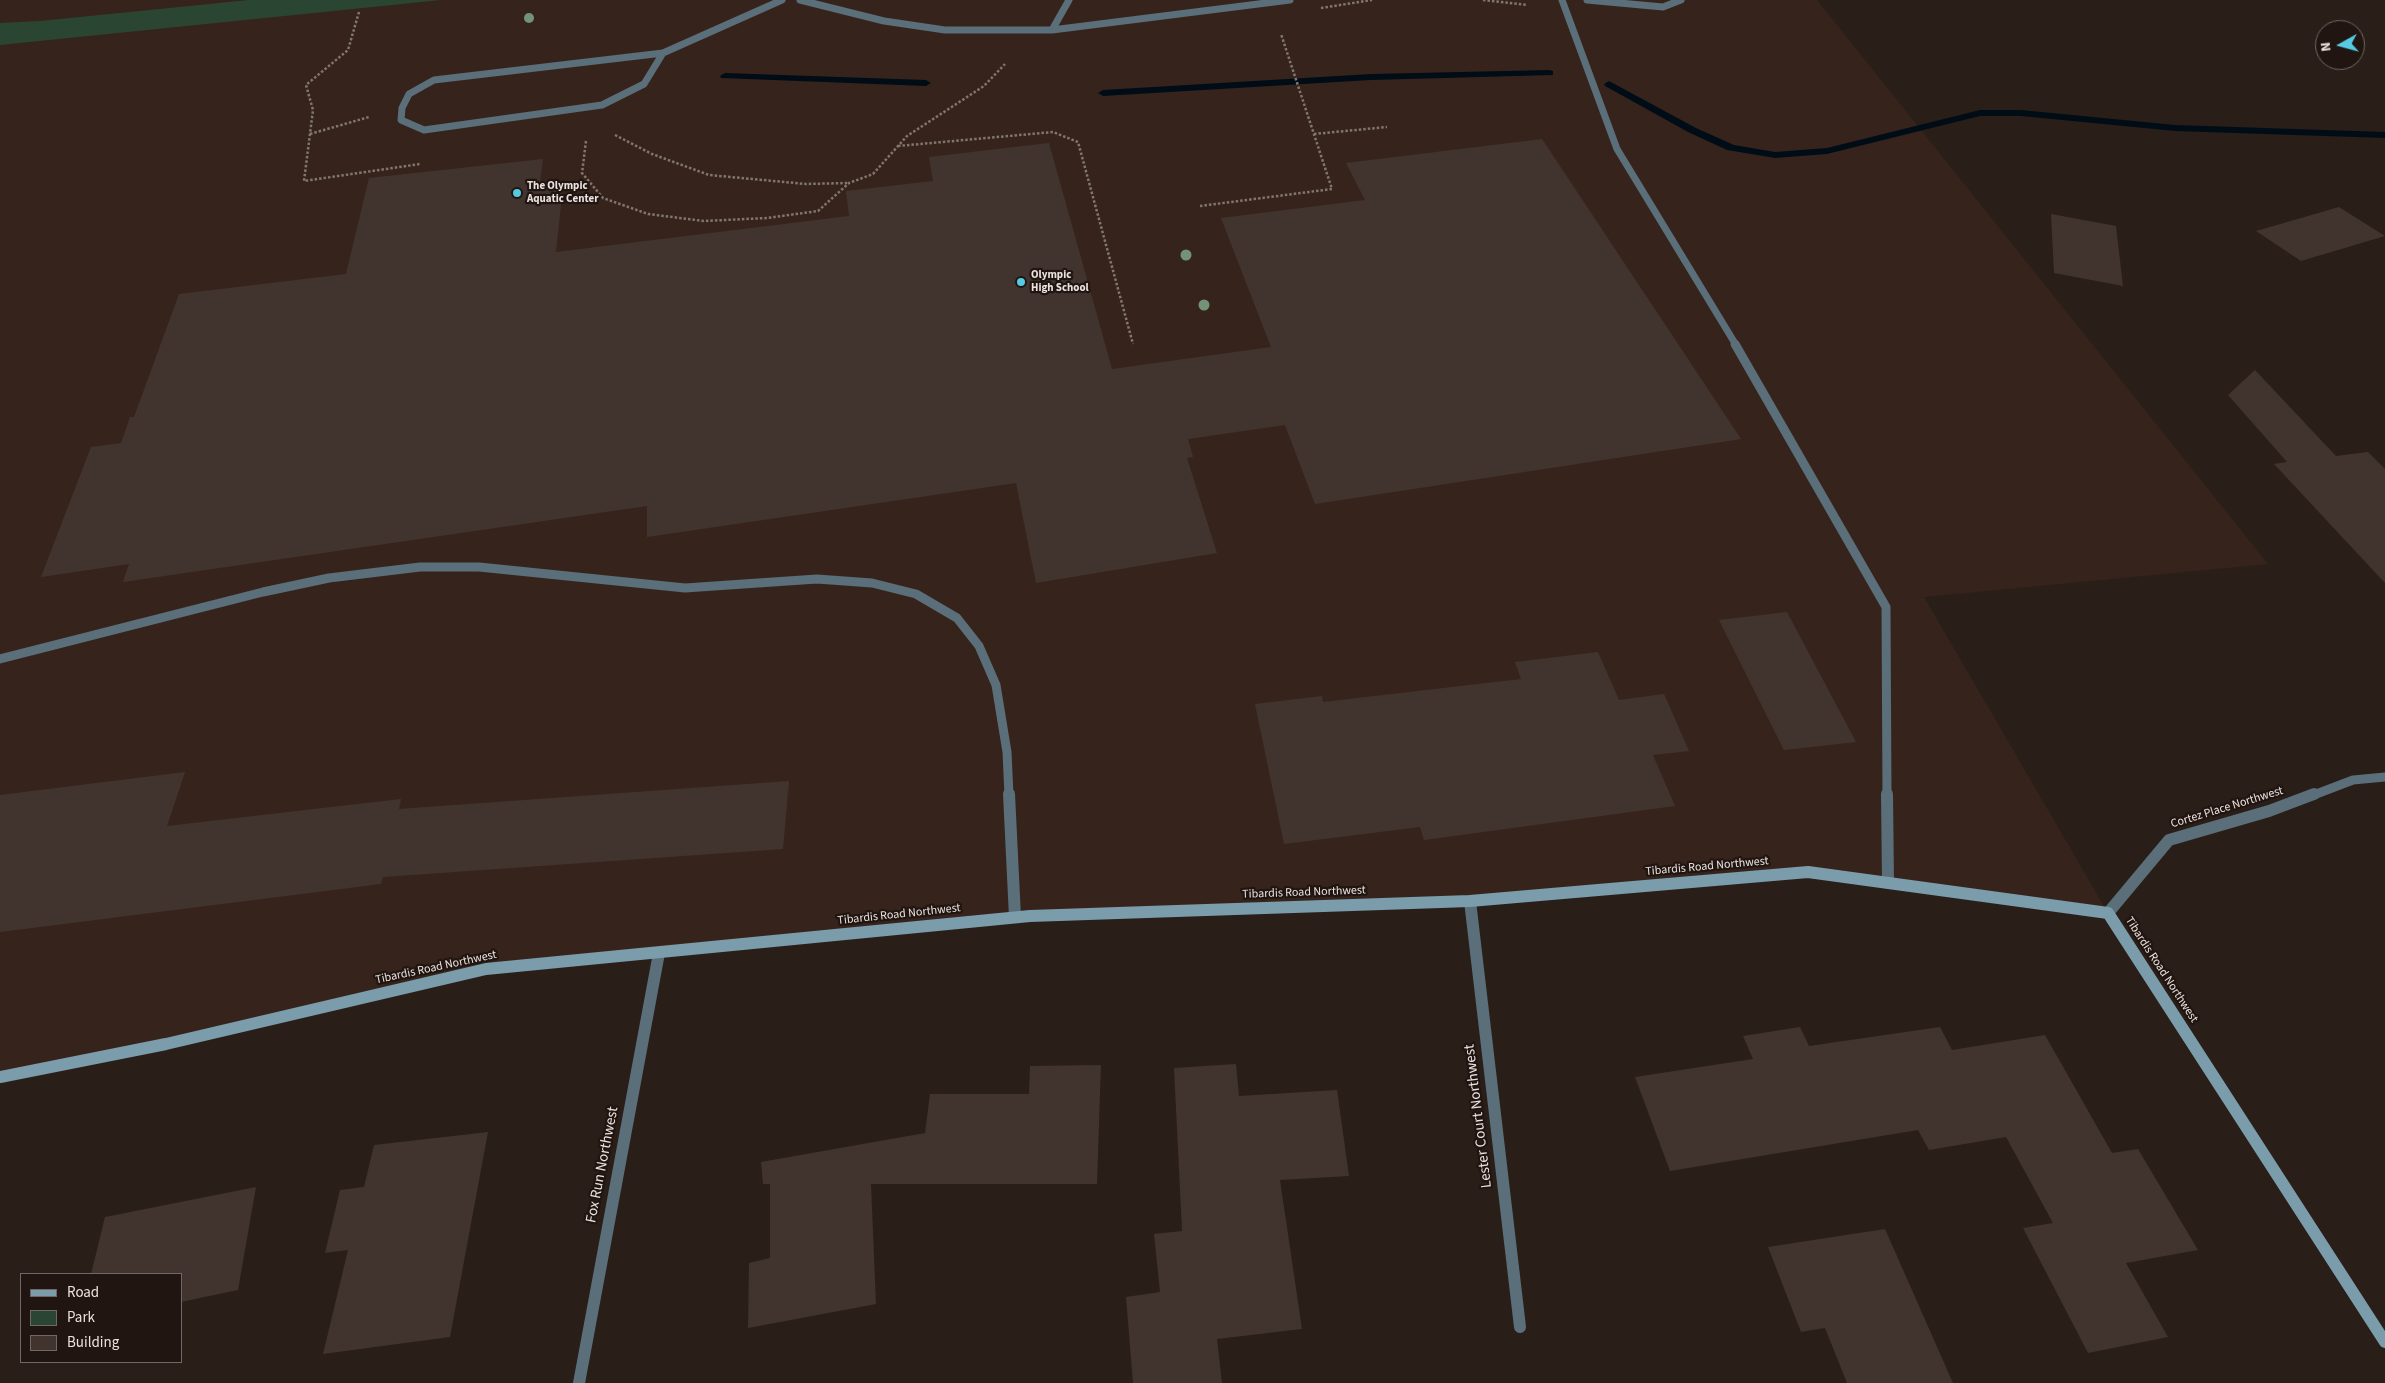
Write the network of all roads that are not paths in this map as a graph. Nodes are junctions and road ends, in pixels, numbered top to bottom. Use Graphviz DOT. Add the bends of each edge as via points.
graph roads {
  1 [pos="782,0"];
  2 [pos="800,0"];
  3 [pos="1070,0"];
  4 [pos="1290,0"];
  5 [pos="1562,0"];
  6 [pos="1587,0"];
  7 [pos="1680,0"];
  8 [pos="1052,30"];
  9 [pos="663,53"];
  10 [pos="0,660"];
  11 [pos="2385,777"];
  12 [pos="1888,883"];
  13 [pos="1470,901"];
  14 [pos="2108,913"];
  15 [pos="1015,917"];
  16 [pos="660,952"];
  17 [pos="0,1077"];
  18 [pos="1520,1327"];
  19 [pos="2385,1342"];
  20 [pos="578,1383"];
  1 -- 9 [label="street"];
  2 -- 8 [label="street" via="884,21 945,30"];
  3 -- 8 [label="street"];
  4 -- 8 [label="street"];
  5 -- 12 [label="street" via="1617,149 1756,380 1886,607"];
  6 -- 7 [label="street" via="1663,7"];
  9 -- 9 [label="street" via="434,80 409,94 402,108 401,120 424,130 602,105 644,84"];
  10 -- 15 [label="street" via="263,592 330,578 420,567 479,567 685,588 817,579 872,583 916,594 957,618 979,646 996,685 1007,752"];
  11 -- 14 [label="street, Cortez Place Northwest" via="2353,780 2269,811 2169,840"];
  12 -- 13 [label="street, Tibardis Road Northwest" via="1808,872"];
  12 -- 14 [label="street, Tibardis Road Northwest"];
  13 -- 15 [label="street, Tibardis Road Northwest"];
  13 -- 18 [label="street, Lester Court Northwest"];
  14 -- 19 [label="street, Tibardis Road Northwest"];
  15 -- 16 [label="street, Tibardis Road Northwest"];
  16 -- 17 [label="street, Tibardis Road Northwest" via="486,969 166,1044"];
  16 -- 20 [label="street, Fox Run Northwest"];
}
